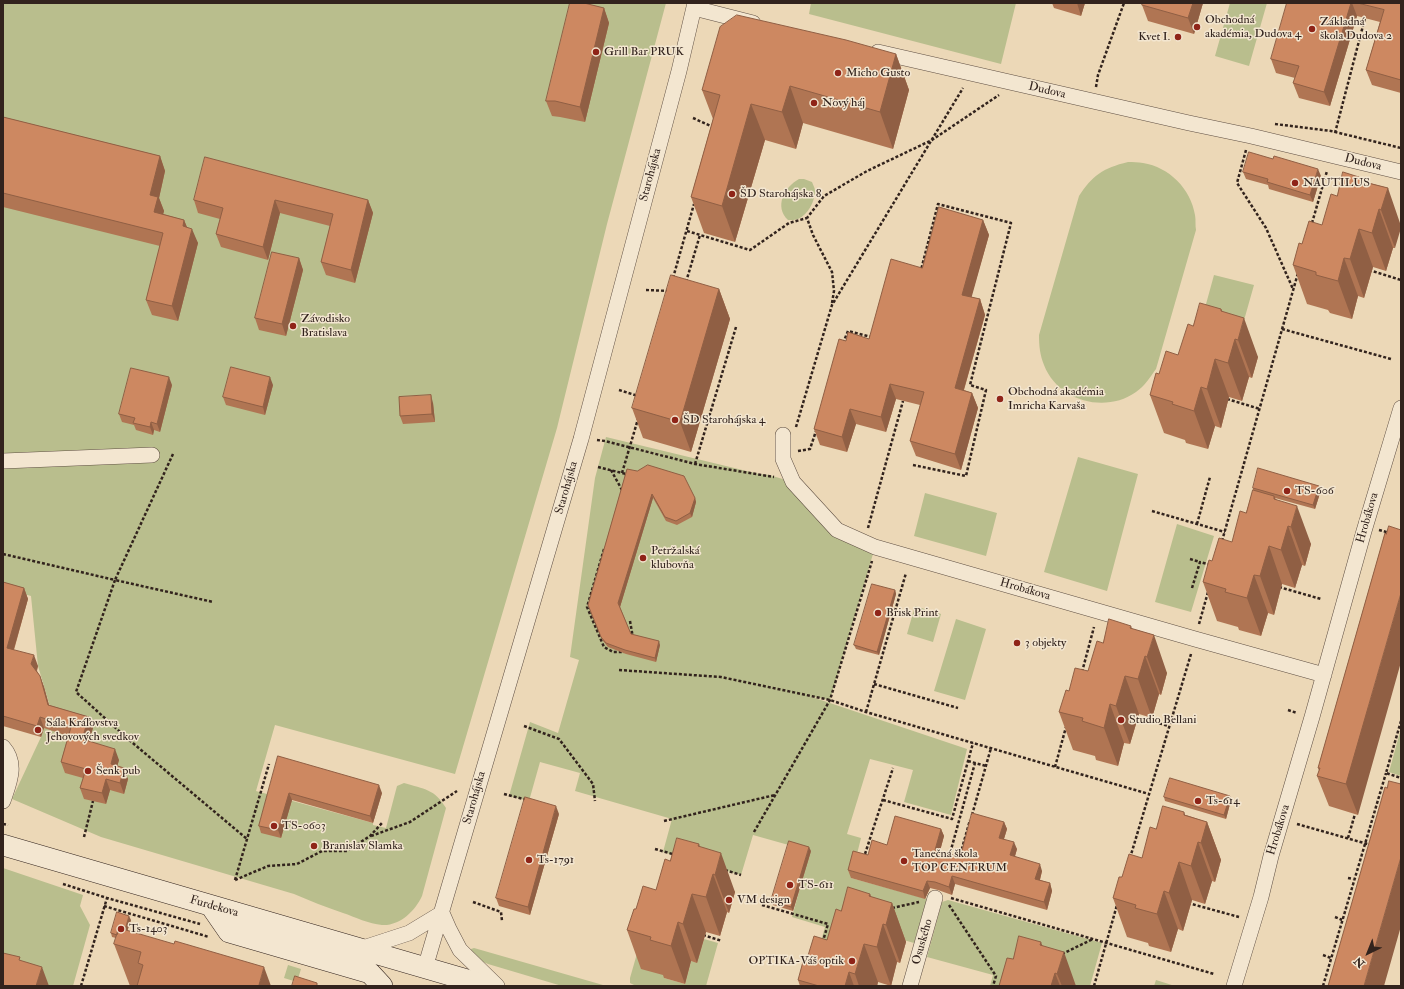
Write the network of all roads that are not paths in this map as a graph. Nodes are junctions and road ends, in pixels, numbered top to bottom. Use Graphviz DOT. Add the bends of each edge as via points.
graph roads {
  1 [pos="694,6"];
  2 [pos="765,26"];
  3 [pos="861,48"];
  4 [pos="1401,172"];
  5 [pos="1401,408"];
  6 [pos="789,432"];
  7 [pos="152,455"];
  8 [pos="3,461"];
  9 [pos="1324,675"];
  10 [pos="3,747"];
  11 [pos="3,801"];
  12 [pos="3,845"];
  13 [pos="939,897"];
  14 [pos="211,906"];
  15 [pos="442,913"];
  16 [pos="360,950"];
  17 [pos="423,977"];
  18 [pos="382,986"];
  19 [pos="488,986"];
  20 [pos="497,986"];
  21 [pos="910,986"];
  22 [pos="1234,986"];
  1 -- 2 [label="street"];
  1 -- 15 [label="street, Starohájska" via="679,71 575,458"];
  3 -- 4 [label="street, Dudova"];
  5 -- 9 [label="street, Hrobákova"];
  6 -- 9 [label="street, Hrobákova" via="783,459 794,482 837,530 869,544"];
  7 -- 8 [label="street"];
  9 -- 22 [label="street, Hrobákova"];
  10 -- 11 [label="street" via="10,760 12,773"];
  12 -- 14 [label="street, Furdekova"];
  13 -- 21 [label="street, Osuského"];
  14 -- 16 [label="street, Furdekova"];
  14 -- 18 [label="street" via="229,932 370,973"];
  15 -- 16 [label="street" via="409,933"];
  15 -- 17 [label="street, Starohájska"];
  15 -- 20 [label="street" via="460,950"];
  16 -- 17 [label="street, Furdekova"];
  17 -- 19 [label="street"];
}
